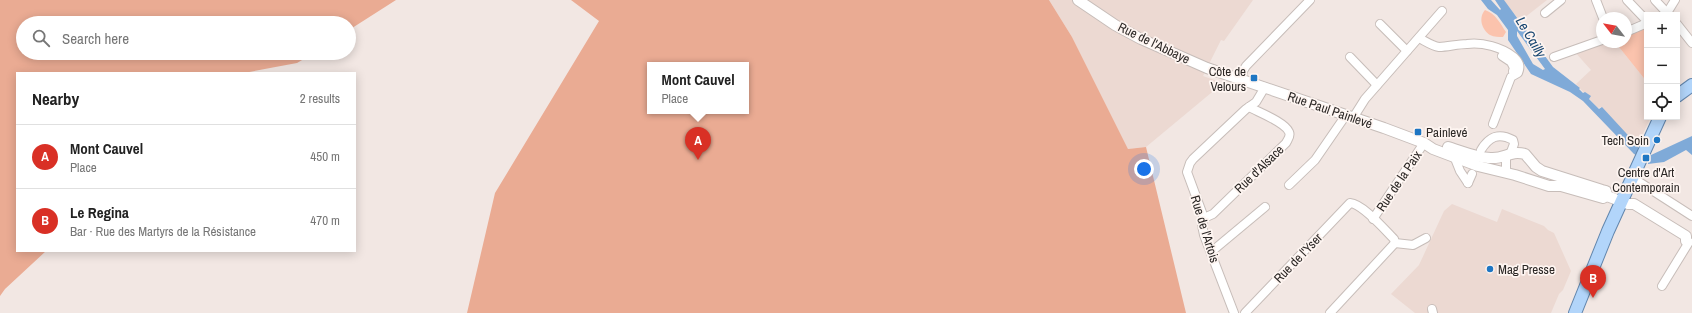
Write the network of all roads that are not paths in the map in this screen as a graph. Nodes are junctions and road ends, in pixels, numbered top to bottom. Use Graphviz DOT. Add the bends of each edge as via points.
graph roads {
  1 [pos="1078,0"];
  2 [pos="1310,0"];
  3 [pos="1561,0"];
  4 [pos="1596,0"];
  5 [pos="1628,0"];
  6 [pos="1655,0"];
  7 [pos="1675,0"];
  8 [pos="1442,11"];
  9 [pos="1601,12"];
  10 [pos="1664,12"];
  11 [pos="1666,12"];
  12 [pos="1545,13"];
  13 [pos="1644,19"];
  14 [pos="1644,23"];
  15 [pos="1380,24"];
  16 [pos="1680,28"];
  17 [pos="1632,29"];
  18 [pos="1419,38"];
  19 [pos="1596,42"];
  20 [pos="1692,43"];
  21 [pos="1493,48"];
  22 [pos="1407,51"];
  23 [pos="1350,57"];
  24 [pos="1554,57"];
  25 [pos="1513,71"];
  26 [pos="1238,79"];
  27 [pos="1377,85"];
  28 [pos="1692,85"];
  29 [pos="1264,87"];
  30 [pos="1680,94"];
  31 [pos="1249,107"];
  32 [pos="1350,117"];
  33 [pos="1659,120"];
  34 [pos="1493,124"];
  35 [pos="1424,143"];
  36 [pos="1481,150"];
  37 [pos="1508,154"];
  38 [pos="1454,156"];
  39 [pos="1506,173"];
  40 [pos="1472,174"];
  41 [pos="1633,178"];
  42 [pos="1559,181"];
  43 [pos="1289,185"];
  44 [pos="1625,203"];
  45 [pos="1265,207"];
  46 [pos="1692,216"];
  47 [pos="1204,218"];
  48 [pos="1373,219"];
  49 [pos="1426,238"];
  50 [pos="1689,242"];
  51 [pos="1395,243"];
  52 [pos="1210,252"];
  53 [pos="1662,286"];
  54 [pos="1234,313"];
  55 [pos="1245,313"];
  56 [pos="1330,313"];
  57 [pos="1575,313"];
  1 -- 26 [label="street, Rue de l'Abbaye" via="1141,39"];
  2 -- 26 [label="street" via="1246,66"];
  3 -- 12 [label="street"];
  4 -- 9 [label="street"];
  5 -- 13 [label="street"];
  6 -- 10 [label="street"];
  7 -- 11 [label="street"];
  8 -- 18 [label="street"];
  14 -- 17 [label="street"];
  15 -- 22 [label="street"];
  16 -- 20 [label="street"];
  18 -- 21 [label="street" via="1437,47 1483,44"];
  18 -- 22 [label="street"];
  19 -- 24 [label="street"];
  21 -- 25 [label="street" via="1510,62"];
  21 -- 34 [label="street" via="1508,53 1520,66 1518,73 1511,77"];
  22 -- 27 [label="street"];
  23 -- 27 [label="street"];
  26 -- 29 [label="street, Rue Paul Painlevé"];
  27 -- 32 [label="street"];
  28 -- 30 [label="main road"];
  29 -- 31 [label="street" via="1256,102"];
  29 -- 32 [label="street, Rue Paul Painlevé"];
  31 -- 47 [label="street, Rue de l'Artois" via="1193,159 1188,168 1188,176"];
  31 -- 47 [label="street, Rue d'Alsace" via="1284,126 1289,132 1289,138 1213,214"];
  32 -- 35 [label="street, Rue Paul Painlevé"];
  32 -- 43 [label="street" via="1315,160"];
  33 -- 41 [label="main road"];
  35 -- 37 [label="street" via="1435,143 1487,158 1500,158"];
  35 -- 38 [label="street" via="1433,150"];
  35 -- 48 [label="street, Rue de la Paix"];
  36 -- 37 [label="street" via="1486,142 1498,136 1513,140 1514,144"];
  37 -- 39 [label="street"];
  37 -- 42 [label="street" via="1525,154 1536,167"];
  38 -- 39 [label="street" via="1478,166"];
  38 -- 40 [label="street" via="1468,183"];
  39 -- 42 [label="street" via="1549,186"];
  41 -- 44 [label="main road"];
  41 -- 46 [label="street"];
  42 -- 44 [label="street" via="1603,198 1607,196"];
  44 -- 50 [label="street" via="1631,209"];
  44 -- 57 [label="main road"];
  45 -- 52 [label="street"];
  47 -- 52 [label="street, Rue de l'Artois" via="1203,230"];
  48 -- 51 [label="street"];
  48 -- 55 [label="street, Rue de l'Yser" via="1356,203 1350,203"];
  49 -- 51 [label="street" via="1413,245"];
  50 -- 53 [label="street"];
  51 -- 56 [label="street"];
  52 -- 54 [label="street, Rue de l'Artois"];
}
